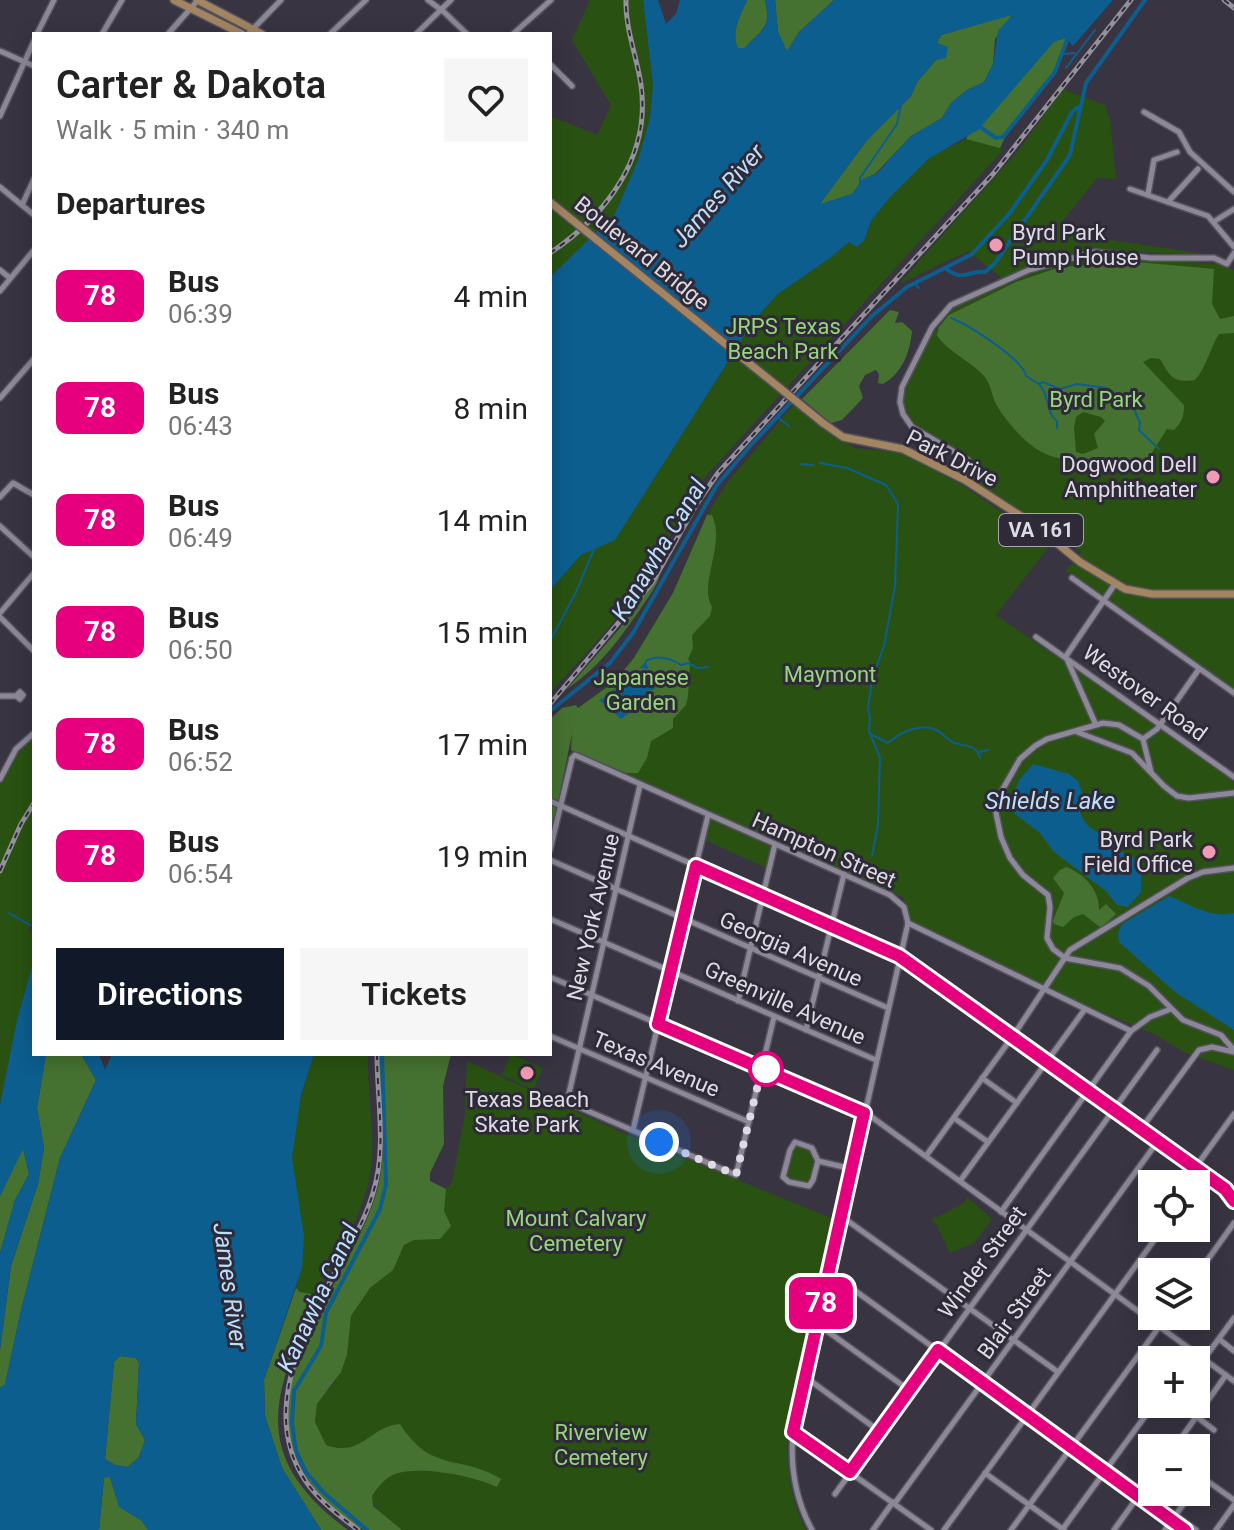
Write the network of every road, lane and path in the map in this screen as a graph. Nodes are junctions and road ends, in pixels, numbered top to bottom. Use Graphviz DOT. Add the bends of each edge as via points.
graph roads {
  1 [pos="54,0"];
  2 [pos="122,0"];
  3 [pos="174,0"];
  4 [pos="197,0"];
  5 [pos="281,0"];
  6 [pos="366,0"];
  7 [pos="428,0"];
  8 [pos="451,0"];
  9 [pos="551,0"];
  10 [pos="190,8"];
  11 [pos="441,10"];
  12 [pos="38,32"];
  13 [pos="103,32"];
  14 [pos="170,32"];
  15 [pos="247,32"];
  16 [pos="332,32"];
  17 [pos="418,32"];
  18 [pos="465,32"];
  19 [pos="515,32"];
  20 [pos="32,45"];
  21 [pos="0,51"];
  22 [pos="24,62"];
  23 [pos="32,65"];
  24 [pos="552,66"];
  25 [pos="572,86"];
  26 [pos="1144,112"];
  27 [pos="0,116"];
  28 [pos="1177,152"];
  29 [pos="1198,169"];
  30 [pos="32,183"];
  31 [pos="0,187"];
  32 [pos="1130,189"];
  33 [pos="1234,192"];
  34 [pos="1148,194"];
  35 [pos="1168,202"];
  36 [pos="552,204"];
  37 [pos="22,205"];
  38 [pos="1234,209"];
  39 [pos="32,213"];
  40 [pos="1215,221"];
  41 [pos="1234,250"];
  42 [pos="32,252"];
  43 [pos="0,270"];
  44 [pos="10,278"];
  45 [pos="0,291"];
  46 [pos="32,364"];
  47 [pos="0,398"];
  48 [pos="823,423"];
  49 [pos="965,480"];
  50 [pos="32,494"];
  51 [pos="0,497"];
  52 [pos="0,526"];
  53 [pos="32,555"];
  54 [pos="32,575"];
  55 [pos="1072,578"];
  56 [pos="1115,584"];
  57 [pos="1234,594"];
  58 [pos="1104,600"];
  59 [pos="0,615"];
  60 [pos="1036,637"];
  61 [pos="32,649"];
  62 [pos="1066,656"];
  63 [pos="1199,668"];
  64 [pos="1234,693"];
  65 [pos="0,696"];
  66 [pos="16,696"];
  67 [pos="1160,723"];
  68 [pos="1096,725"];
  69 [pos="1075,731"];
  70 [pos="32,735"];
  71 [pos="1143,739"];
  72 [pos="1151,772"];
  73 [pos="1234,777"];
  74 [pos="0,779"];
  75 [pos="640,785"];
  76 [pos="1234,793"];
  77 [pos="552,802"];
  78 [pos="560,806"];
  79 [pos="708,815"];
  80 [pos="628,836"];
  81 [pos="552,841"];
  82 [pos="775,844"];
  83 [pos="552,861"];
  84 [pos="696,866"];
  85 [pos="1234,868"];
  86 [pos="844,874"];
  87 [pos="616,889"];
  88 [pos="763,896"];
  89 [pos="683,919"];
  90 [pos="552,920"];
  91 [pos="908,923"];
  92 [pos="831,926"];
  93 [pos="604,942"];
  94 [pos="751,949"];
  95 [pos="899,956"];
  96 [pos="1065,958"];
  97 [pos="671,971"];
  98 [pos="552,978"];
  99 [pos="819,979"];
  100 [pos="1046,990"];
  101 [pos="591,995"];
  102 [pos="738,1001"];
  103 [pos="888,1008"];
  104 [pos="1085,1009"];
  105 [pos="1171,1009"];
  106 [pos="774,1017"];
  107 [pos="658,1024"];
  108 [pos="806,1030"];
  109 [pos="1131,1031"];
  110 [pos="1013,1036"];
  111 [pos="552,1037"];
  112 [pos="579,1049"];
  113 [pos="1157,1050"];
  114 [pos="1234,1051"];
  115 [pos="876,1060"];
  116 [pos="1047,1061"];
  117 [pos="762,1068"];
  118 [pos="646,1078"];
  119 [pos="982,1078"];
  120 [pos="1088,1091"];
  121 [pos="1017,1103"];
  122 [pos="1113,1109"];
  123 [pos="864,1113"];
  124 [pos="1234,1114"];
  125 [pos="954,1118"];
  126 [pos="749,1122"];
  127 [pos="1141,1129"];
  128 [pos="633,1130"];
  129 [pos="1158,1141"];
  130 [pos="988,1142"];
  131 [pos="926,1156"];
  132 [pos="818,1161"];
  133 [pos="1195,1168"];
  134 [pos="852,1169"];
  135 [pos="1198,1170"];
  136 [pos="1210,1179"];
  137 [pos="960,1181"];
  138 [pos="1234,1198"];
  139 [pos="1001,1212"];
  140 [pos="841,1216"];
  141 [pos="1234,1223"];
  142 [pos="1025,1230"];
  143 [pos="1153,1242"];
  144 [pos="1209,1258"];
  145 [pos="1070,1262"];
  146 [pos="828,1271"];
  147 [pos="1115,1295"];
  148 [pos="968,1308"];
  149 [pos="1138,1312"];
  150 [pos="1234,1318"];
  151 [pos="816,1323"];
  152 [pos="1157,1330"];
  153 [pos="1163,1330"];
  154 [pos="1218,1339"];
  155 [pos="1013,1341"];
  156 [pos="1185,1346"];
  157 [pos="938,1350"];
  158 [pos="1210,1350"];
  159 [pos="1234,1351"];
  160 [pos="1210,1363"];
  161 [pos="1058,1372"];
  162 [pos="1226,1375"];
  163 [pos="804,1376"];
  164 [pos="1234,1381"];
  165 [pos="983,1383"];
  166 [pos="909,1390"];
  167 [pos="1210,1398"];
  168 [pos="1027,1415"];
  169 [pos="1144,1418"];
  170 [pos="1198,1418"];
  171 [pos="1214,1430"];
  172 [pos="879,1431"];
  173 [pos="793,1432"];
  174 [pos="1074,1448"];
  175 [pos="1106,1469"];
  176 [pos="850,1472"];
  177 [pos="985,1473"];
  178 [pos="1210,1484"];
  179 [pos="1138,1493"];
  180 [pos="835,1494"];
  181 [pos="1138,1497"];
  182 [pos="894,1503"];
  183 [pos="1234,1503"];
  184 [pos="1029,1505"];
  185 [pos="1157,1506"];
  186 [pos="1182,1506"];
  187 [pos="1174,1518"];
  188 [pos="812,1530"];
  189 [pos="873,1530"];
  190 [pos="931,1530"];
  191 [pos="944,1530"];
  192 [pos="1011,1530"];
  193 [pos="1063,1530"];
  194 [pos="1114,1530"];
  195 [pos="1165,1530"];
  196 [pos="1185,1530"];
  197 [pos="1196,1530"];
  198 [pos="1216,1530"];
  1 -- 12 [label="street"];
  2 -- 13 [label="street"];
  3 -- 10 [label="main road"];
  4 -- 10 [label="street"];
  4 -- 15 [label="main road"];
  5 -- 15 [label="street"];
  6 -- 16 [label="street"];
  7 -- 11 [label="street"];
  8 -- 11 [label="street"];
  9 -- 19 [label="street"];
  10 -- 14 [label="street"];
  10 -- 15 [label="main road"];
  11 -- 17 [label="street"];
  11 -- 18 [label="street"];
  20 -- 22 [label="street"];
  21 -- 22 [label="street"];
  22 -- 23 [label="street"];
  22 -- 27 [label="street"];
  24 -- 25 [label="street"];
  26 -- 33 [label="street" via="1175,128 1190,152"];
  28 -- 34 [label="street" via="1154,160"];
  29 -- 35 [label="street"];
  30 -- 37 [label="street"];
  31 -- 37 [label="street"];
  32 -- 34 [label="street"];
  34 -- 35 [label="street"];
  35 -- 40 [label="street"];
  36 -- 48 [label="main road, Boulevard Bridge / VA 161, bridge"];
  37 -- 39 [label="street"];
  38 -- 40 [label="street"];
  40 -- 41 [label="street"];
  41 -- 49 [label="street" via="1227,264 1214,258 1095,252 1029,270 951,305 932,327 902,387 900,402 912,427 968,460"];
  42 -- 44 [label="street"];
  43 -- 44 [label="street"];
  44 -- 45 [label="street"];
  46 -- 47 [label="street"];
  48 -- 49 [label="main road, Park Drive / VA 161" via="852,440 903,449"];
  49 -- 56 [label="main road, Park Drive / VA 161"];
  50 -- 51 [label="street" via="13,483"];
  52 -- 53 [label="street"];
  54 -- 59 [label="street"];
  55 -- 58 [label="street"];
  56 -- 57 [label="main road, Park Drive / VA 161" via="1137,593"];
  56 -- 58 [label="street"];
  58 -- 62 [label="street"];
  58 -- 63 [label="street"];
  59 -- 61 [label="street"];
  60 -- 62 [label="street, Westover Road"];
  62 -- 67 [label="street, Westover Road"];
  62 -- 68 [label="street"];
  63 -- 64 [label="street"];
  63 -- 67 [label="street"];
  65 -- 66 [label="street"];
  67 -- 71 [label="street"];
  67 -- 73 [label="street, Westover Road"];
  68 -- 69 [label="street"];
  68 -- 71 [label="street" via="1119,725"];
  69 -- 72 [label="street" via="1126,749"];
  69 -- 96 [label="street" via="1047,739 1020,759 1000,794 996,813 1010,858 1048,895 1047,938"];
  70 -- 74 [label="street" via="16,749"];
  71 -- 72 [label="street"];
  72 -- 76 [label="street" via="1177,796"];
  75 -- 78 [label="street, Hampton Street" via="575,755"];
  75 -- 79 [label="street, Hampton Street"];
  75 -- 80 [label="street, New York Avenue"];
  77 -- 78 [label="street"];
  78 -- 80 [label="street"];
  78 -- 81 [label="street"];
  79 -- 82 [label="street, Hampton Street"];
  79 -- 84 [label="street"];
  80 -- 84 [label="street"];
  80 -- 87 [label="street, New York Avenue"];
  82 -- 86 [label="street, Hampton Street"];
  82 -- 88 [label="street"];
  83 -- 87 [label="street, Georgia Avenue"];
  84 -- 88 [label="street"];
  84 -- 89 [label="street"];
  85 -- 96 [label="street" via="1194,875 1070,950"];
  86 -- 91 [label="street, Hampton Street" via="897,900"];
  86 -- 92 [label="street"];
  87 -- 89 [label="street, Georgia Avenue"];
  87 -- 93 [label="street, New York Avenue"];
  88 -- 92 [label="street"];
  88 -- 94 [label="street"];
  89 -- 94 [label="street, Georgia Avenue"];
  89 -- 97 [label="street"];
  90 -- 93 [label="street, Greenville Avenue"];
  91 -- 95 [label="street"];
  91 -- 100 [label="street, Hampton Street"];
  92 -- 95 [label="street"];
  92 -- 99 [label="street"];
  93 -- 97 [label="street, Greenville Avenue"];
  93 -- 101 [label="street, New York Avenue"];
  94 -- 99 [label="street, Georgia Avenue"];
  94 -- 102 [label="street"];
  95 -- 103 [label="street"];
  95 -- 110 [label="street"];
  96 -- 100 [label="street"];
  96 -- 105 [label="street" via="1120,968 1149,986"];
  97 -- 102 [label="street, Greenville Avenue"];
  97 -- 107 [label="street"];
  98 -- 101 [label="street"];
  99 -- 103 [label="street, Georgia Avenue"];
  99 -- 108 [label="street"];
  100 -- 104 [label="street, Hampton Street"];
  100 -- 110 [label="street"];
  101 -- 107 [label="street"];
  101 -- 112 [label="street, New York Avenue"];
  102 -- 106 [label="street, Greenville Avenue"];
  103 -- 115 [label="street"];
  104 -- 109 [label="street, Hampton Street"];
  104 -- 116 [label="street"];
  105 -- 109 [label="street"];
  105 -- 114 [label="street" via="1183,1020 1221,1035"];
  106 -- 108 [label="street, Greenville Avenue"];
  106 -- 117 [label="street"];
  107 -- 117 [label="street"];
  107 -- 118 [label="street"];
  108 -- 115 [label="street, Greenville Avenue"];
  109 -- 120 [label="street"];
  110 -- 116 [label="street"];
  110 -- 119 [label="street"];
  111 -- 112 [label="street, Texas Avenue"];
  112 -- 118 [label="street, Texas Avenue"];
  112 -- 128 [label="street, New York Avenue" via="567,1102"];
  113 -- 122 [label="street, Winder Street"];
  114 -- 127 [label="street" via="1199,1050"];
  115 -- 123 [label="street"];
  116 -- 120 [label="street"];
  116 -- 121 [label="street"];
  117 -- 123 [label="street"];
  117 -- 126 [label="street"];
  118 -- 126 [label="street, Texas Avenue"];
  118 -- 128 [label="street"];
  119 -- 121 [label="street"];
  119 -- 125 [label="street"];
  120 -- 122 [label="street"];
  120 -- 139 [label="street"];
  121 -- 130 [label="street"];
  122 -- 127 [label="street"];
  122 -- 142 [label="street, Winder Street"];
  123 -- 131 [label="street"];
  123 -- 134 [label="street"];
  124 -- 133 [label="street"];
  125 -- 130 [label="street"];
  125 -- 131 [label="street"];
  126 -- 128 [label="street" via="736,1175"];
  127 -- 129 [label="street"];
  129 -- 133 [label="street"];
  129 -- 145 [label="street, Blair Street"];
  130 -- 137 [label="street"];
  131 -- 137 [label="street"];
  132 -- 132 [label="street" via="812,1148 795,1142 783,1177 809,1186"];
  132 -- 134 [label="street"];
  133 -- 135 [label="street"];
  134 -- 140 [label="street"];
  136 -- 138 [label="street"];
  137 -- 139 [label="street"];
  139 -- 142 [label="street"];
  140 -- 146 [label="street"];
  140 -- 148 [label="street"];
  141 -- 144 [label="street"];
  142 -- 145 [label="street"];
  142 -- 148 [label="street, Winder Street"];
  143 -- 147 [label="street"];
  145 -- 147 [label="street"];
  145 -- 155 [label="street, Blair Street"];
  146 -- 151 [label="street"];
  146 -- 157 [label="street"];
  147 -- 149 [label="street"];
  147 -- 161 [label="street"];
  148 -- 155 [label="street"];
  148 -- 157 [label="street, Winder Street"];
  150 -- 154 [label="street"];
  151 -- 163 [label="street"];
  151 -- 166 [label="street"];
  152 -- 174 [label="street"];
  153 -- 156 [label="street"];
  154 -- 158 [label="street"];
  154 -- 159 [label="street"];
  155 -- 161 [label="street"];
  155 -- 165 [label="street, Blair Street"];
  157 -- 165 [label="street"];
  157 -- 166 [label="street, Winder Street"];
  160 -- 162 [label="street"];
  161 -- 168 [label="street"];
  162 -- 164 [label="street"];
  162 -- 167 [label="street"];
  163 -- 172 [label="street"];
  163 -- 173 [label="street"];
  165 -- 168 [label="street"];
  165 -- 182 [label="street, Blair Street"];
  166 -- 172 [label="street, Winder Street"];
  168 -- 174 [label="street"];
  168 -- 177 [label="street"];
  169 -- 175 [label="street"];
  170 -- 171 [label="street"];
  172 -- 176 [label="street, Winder Street"];
  173 -- 176 [label="street"];
  173 -- 188 [label="street" via="793,1473"];
  174 -- 175 [label="street"];
  174 -- 184 [label="street"];
  175 -- 179 [label="street"];
  175 -- 193 [label="street"];
  176 -- 180 [label="street, Winder Street"];
  176 -- 182 [label="street"];
  177 -- 184 [label="street"];
  177 -- 191 [label="street"];
  178 -- 183 [label="street"];
  181 -- 194 [label="street"];
  182 -- 189 [label="street, Blair Street"];
  182 -- 190 [label="street"];
  183 -- 198 [label="street"];
  184 -- 192 [label="street"];
  184 -- 193 [label="street"];
  185 -- 187 [label="street"];
  186 -- 187 [label="street"];
  187 -- 195 [label="street"];
  187 -- 196 [label="street"];
  187 -- 197 [label="street"];
}
